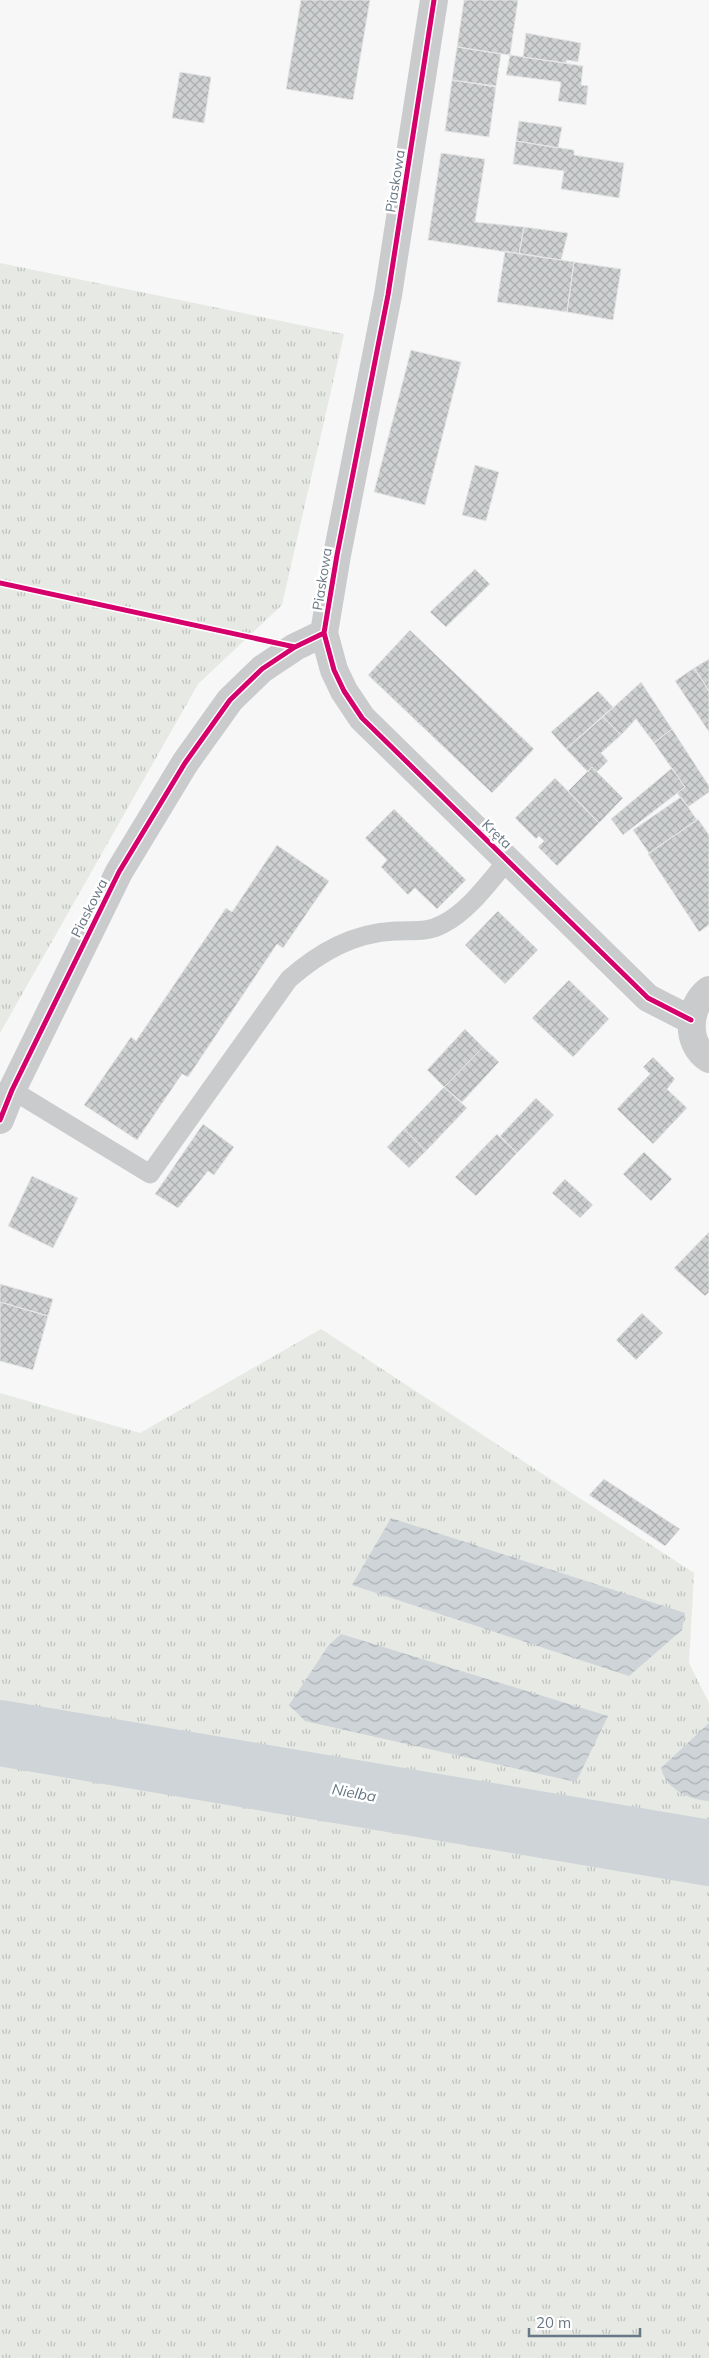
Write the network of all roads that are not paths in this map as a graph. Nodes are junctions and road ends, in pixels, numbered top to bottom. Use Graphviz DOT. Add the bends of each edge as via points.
graph roads {
  1 [pos="434,0"];
  2 [pos="324,633"];
  3 [pos="508,860"];
  4 [pos="709,990"];
  5 [pos="691,1020"];
  6 [pos="709,1059"];
  7 [pos="12,1090"];
  8 [pos="0,1120"];
  1 -- 2 [label="street, Piaskowa" via="388,295"];
  2 -- 3 [label="street, Kręta" via="334,670 362,718"];
  2 -- 7 [label="street, Piaskowa" via="295,646 262,669 230,700 185,763 120,872"];
  3 -- 5 [label="street, Kręta" via="648,998"];
  3 -- 7 [label="lane" via="460,912 442,925 421,932 394,931 358,937 308,962 289,979 150,1174"];
  4 -- 5 [label="street" via="695,1006"];
  5 -- 6 [label="street" via="697,1046"];
  7 -- 8 [label="street, Piaskowa"];
}
